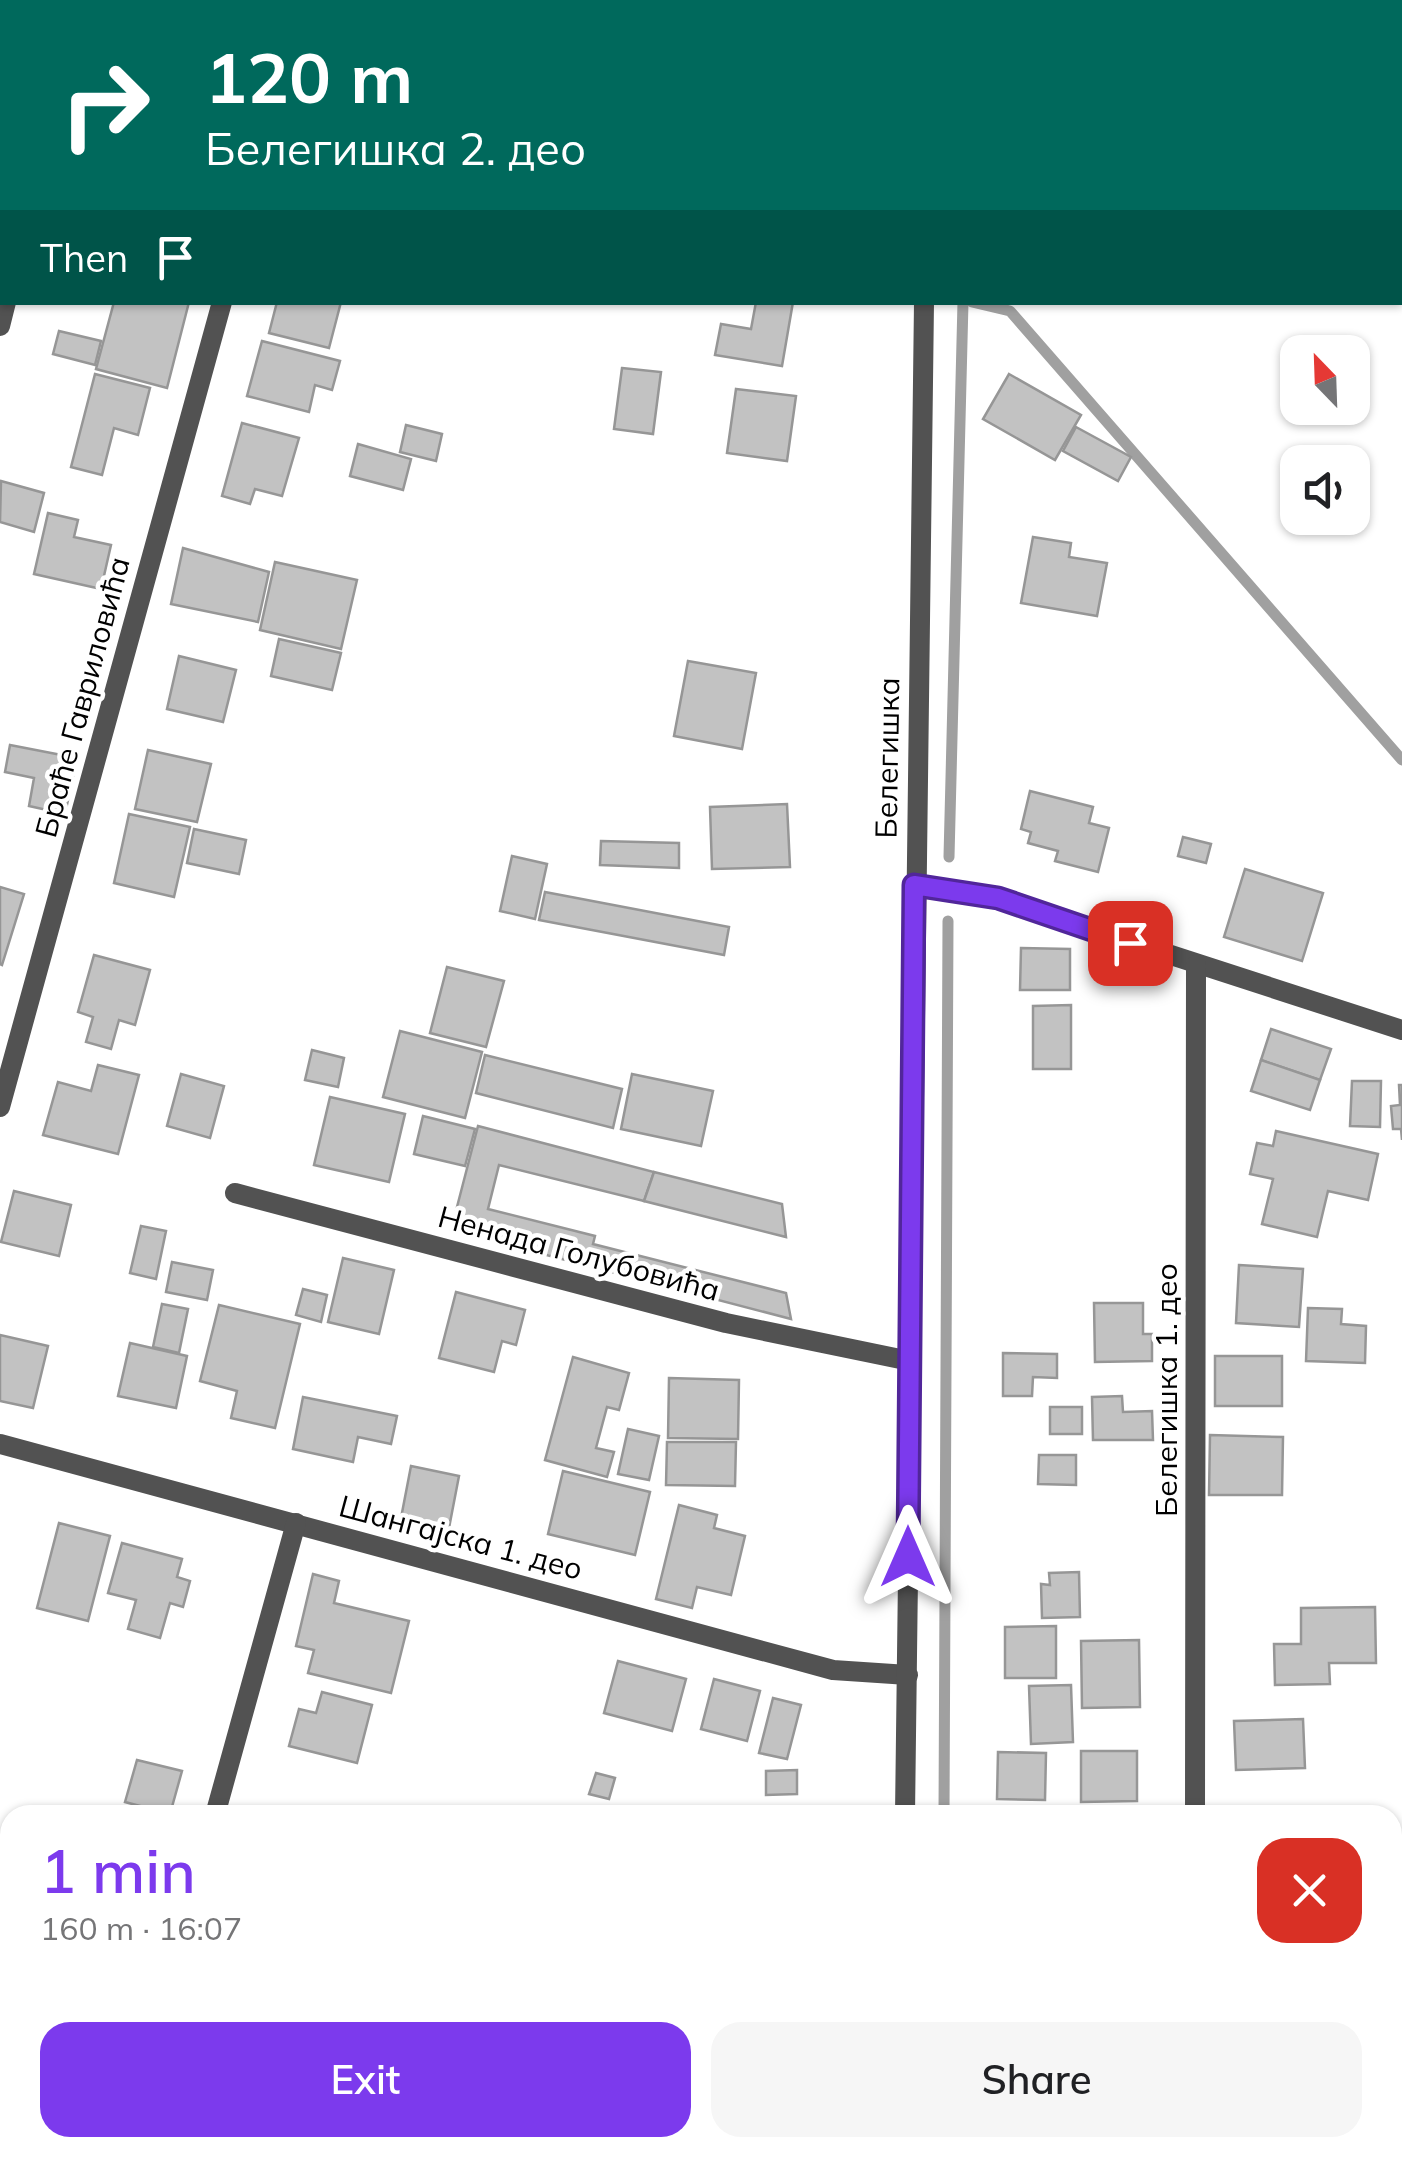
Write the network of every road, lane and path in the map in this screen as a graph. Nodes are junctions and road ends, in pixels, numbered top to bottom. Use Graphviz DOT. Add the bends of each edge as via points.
graph roads {
  1 [pos="221,305"];
  2 [pos="924,305"];
  3 [pos="914,885"];
  4 [pos="1196,965"];
  5 [pos="1402,1030"];
  6 [pos="0,1106"];
  7 [pos="235,1194"];
  8 [pos="910,1361"];
  9 [pos="0,1444"];
  10 [pos="296,1523"];
  11 [pos="908,1675"];
  12 [pos="217,1805"];
  13 [pos="905,1805"];
  14 [pos="1194,1805"];
  1 -- 6 [label="street, Браће Гавриловића"];
  2 -- 3 [label="street, Белегишка"];
  3 -- 4 [label="street" via="998,898"];
  3 -- 8 [label="street, Белегишка"];
  4 -- 5 [label="street"];
  4 -- 14 [label="street, Белегишка 1. део"];
  7 -- 8 [label="street, Ненада Голубовића" via="726,1323"];
  8 -- 11 [label="street, Белегишка"];
  9 -- 10 [label="street, Шангајска 1. део"];
  10 -- 11 [label="street, Шангајска 1. део" via="832,1670"];
  10 -- 12 [label="street"];
  11 -- 13 [label="street, Белегишка"];
}
